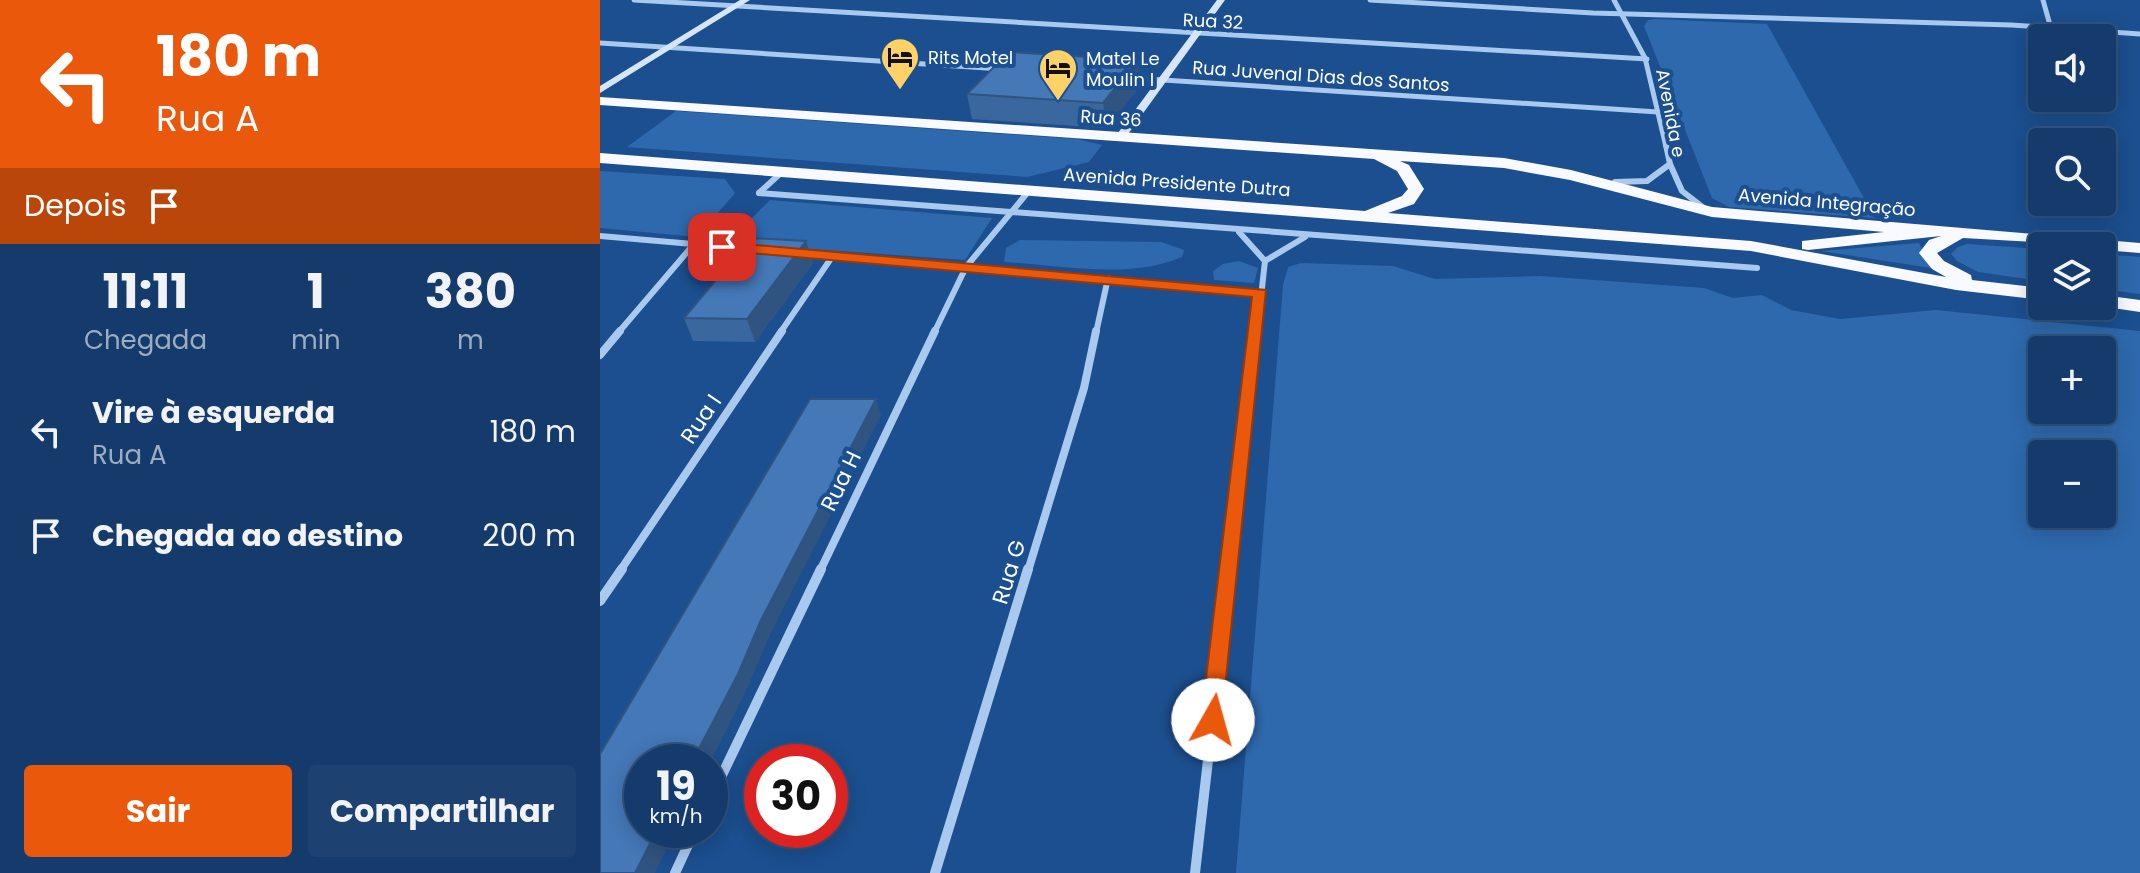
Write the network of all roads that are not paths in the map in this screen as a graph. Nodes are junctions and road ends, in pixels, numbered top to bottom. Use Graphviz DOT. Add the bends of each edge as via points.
graph roads {
  1 [pos="634,0"];
  2 [pos="746,0"];
  3 [pos="1221,0"];
  4 [pos="1370,0"];
  5 [pos="1614,0"];
  6 [pos="2043,0"];
  7 [pos="736,6"];
  8 [pos="1625,14"];
  9 [pos="2028,24"];
  10 [pos="2050,24"];
  11 [pos="2116,32"];
  12 [pos="1197,34"];
  13 [pos="2140,34"];
  14 [pos="600,43"];
  15 [pos="669,48"];
  16 [pos="1647,59"];
  17 [pos="1018,71"];
  18 [pos="1129,78"];
  19 [pos="1160,80"];
  20 [pos="600,90"];
  21 [pos="600,101"];
  22 [pos="1658,112"];
  23 [pos="1119,139"];
  24 [pos="1376,154"];
  25 [pos="600,158"];
  26 [pos="1670,164"];
  27 [pos="783,171"];
  28 [pos="1571,175"];
  29 [pos="1028,192"];
  30 [pos="1712,212"];
  31 [pos="1011,214"];
  32 [pos="1343,216"];
  33 [pos="1238,231"];
  34 [pos="1938,231"];
  35 [pos="1979,235"];
  36 [pos="600,236"];
  37 [pos="1307,236"];
  38 [pos="694,244"];
  39 [pos="1751,246"];
  40 [pos="2140,248"];
  41 [pos="755,250"];
  42 [pos="786,253"];
  43 [pos="832,257"];
  44 [pos="1265,261"];
  45 [pos="966,267"];
  46 [pos="1757,268"];
  47 [pos="1108,278"];
  48 [pos="2002,290"];
  49 [pos="1261,293"];
  50 [pos="2028,293"];
  51 [pos="2116,303"];
  52 [pos="2140,306"];
  53 [pos="600,355"];
  54 [pos="600,601"];
  55 [pos="728,763"];
  56 [pos="687,848"];
  57 [pos="675,873"];
  58 [pos="935,873"];
  59 [pos="1195,873"];
  1 -- 7 [label="street, Rua 32"];
  2 -- 7 [label="main road"];
  3 -- 12 [label="main road"];
  4 -- 8 [label="street"];
  5 -- 8 [label="street"];
  6 -- 10 [label="street"];
  7 -- 12 [label="street, Rua 32"];
  7 -- 15 [label="main road"];
  8 -- 9 [label="street"];
  8 -- 16 [label="street, Avenida e"];
  11 -- 13 [label="street"];
  12 -- 16 [label="street, Rua 32"];
  12 -- 19 [label="main road"];
  14 -- 15 [label="street"];
  15 -- 17 [label="street"];
  15 -- 20 [label="main road"];
  16 -- 22 [label="street, Avenida e"];
  18 -- 19 [label="street, Rua Juvenal Dias dos Santos"];
  19 -- 22 [label="street, Rua Juvenal Dias dos Santos"];
  19 -- 23 [label="main road"];
  21 -- 23 [label="highway, Rua 36"];
  22 -- 26 [label="street, Avenida e"];
  23 -- 24 [label="highway, Rua 36"];
  24 -- 28 [label="highway, Rua 36" via="1504,163"];
  24 -- 32 [label="highway" via="1403,168 1416,189 1390,209"];
  25 -- 27 [label="highway, Avenida Presidente Dutra"];
  26 -- 28 [label="street, Avenida e" via="1658,176 1627,184"];
  26 -- 30 [label="street, Avenida Integração" via="1682,191"];
  27 -- 29 [label="highway, Avenida Presidente Dutra"];
  27 -- 31 [label="street" via="759,193"];
  28 -- 30 [label="highway, Avenida Integração"];
  29 -- 31 [label="street, Rua H"];
  29 -- 32 [label="highway, Avenida Presidente Dutra"];
  30 -- 34 [label="highway, Avenida Integração"];
  31 -- 33 [label="street"];
  31 -- 45 [label="street, Rua H"];
  32 -- 39 [label="highway, Avenida Presidente Dutra"];
  33 -- 37 [label="street"];
  33 -- 44 [label="street"];
  34 -- 35 [label="highway, Avenida Presidente Dutra"];
  34 -- 39 [label="highway, Avenida Presidente Dutra" via="1830,245"];
  35 -- 40 [label="highway, Avenida Presidente Dutra"];
  35 -- 48 [label="highway" via="1935,244 1929,248 1930,257 1953,274"];
  36 -- 38 [label="street"];
  37 -- 44 [label="street"];
  37 -- 46 [label="street"];
  38 -- 41 [label="street"];
  38 -- 53 [label="street"];
  39 -- 48 [label="highway, Avenida Presidente Dutra"];
  42 -- 43 [label="street"];
  43 -- 45 [label="street"];
  43 -- 54 [label="street, Rua I"];
  44 -- 49 [label="street"];
  45 -- 47 [label="street"];
  45 -- 55 [label="street, Rua H"];
  47 -- 49 [label="street"];
  47 -- 58 [label="street, Rua G" via="1084,388"];
  48 -- 50 [label="highway, Avenida Presidente Dutra"];
  49 -- 59 [label="street"];
  51 -- 52 [label="highway"];
  56 -- 57 [label="street"];
}
